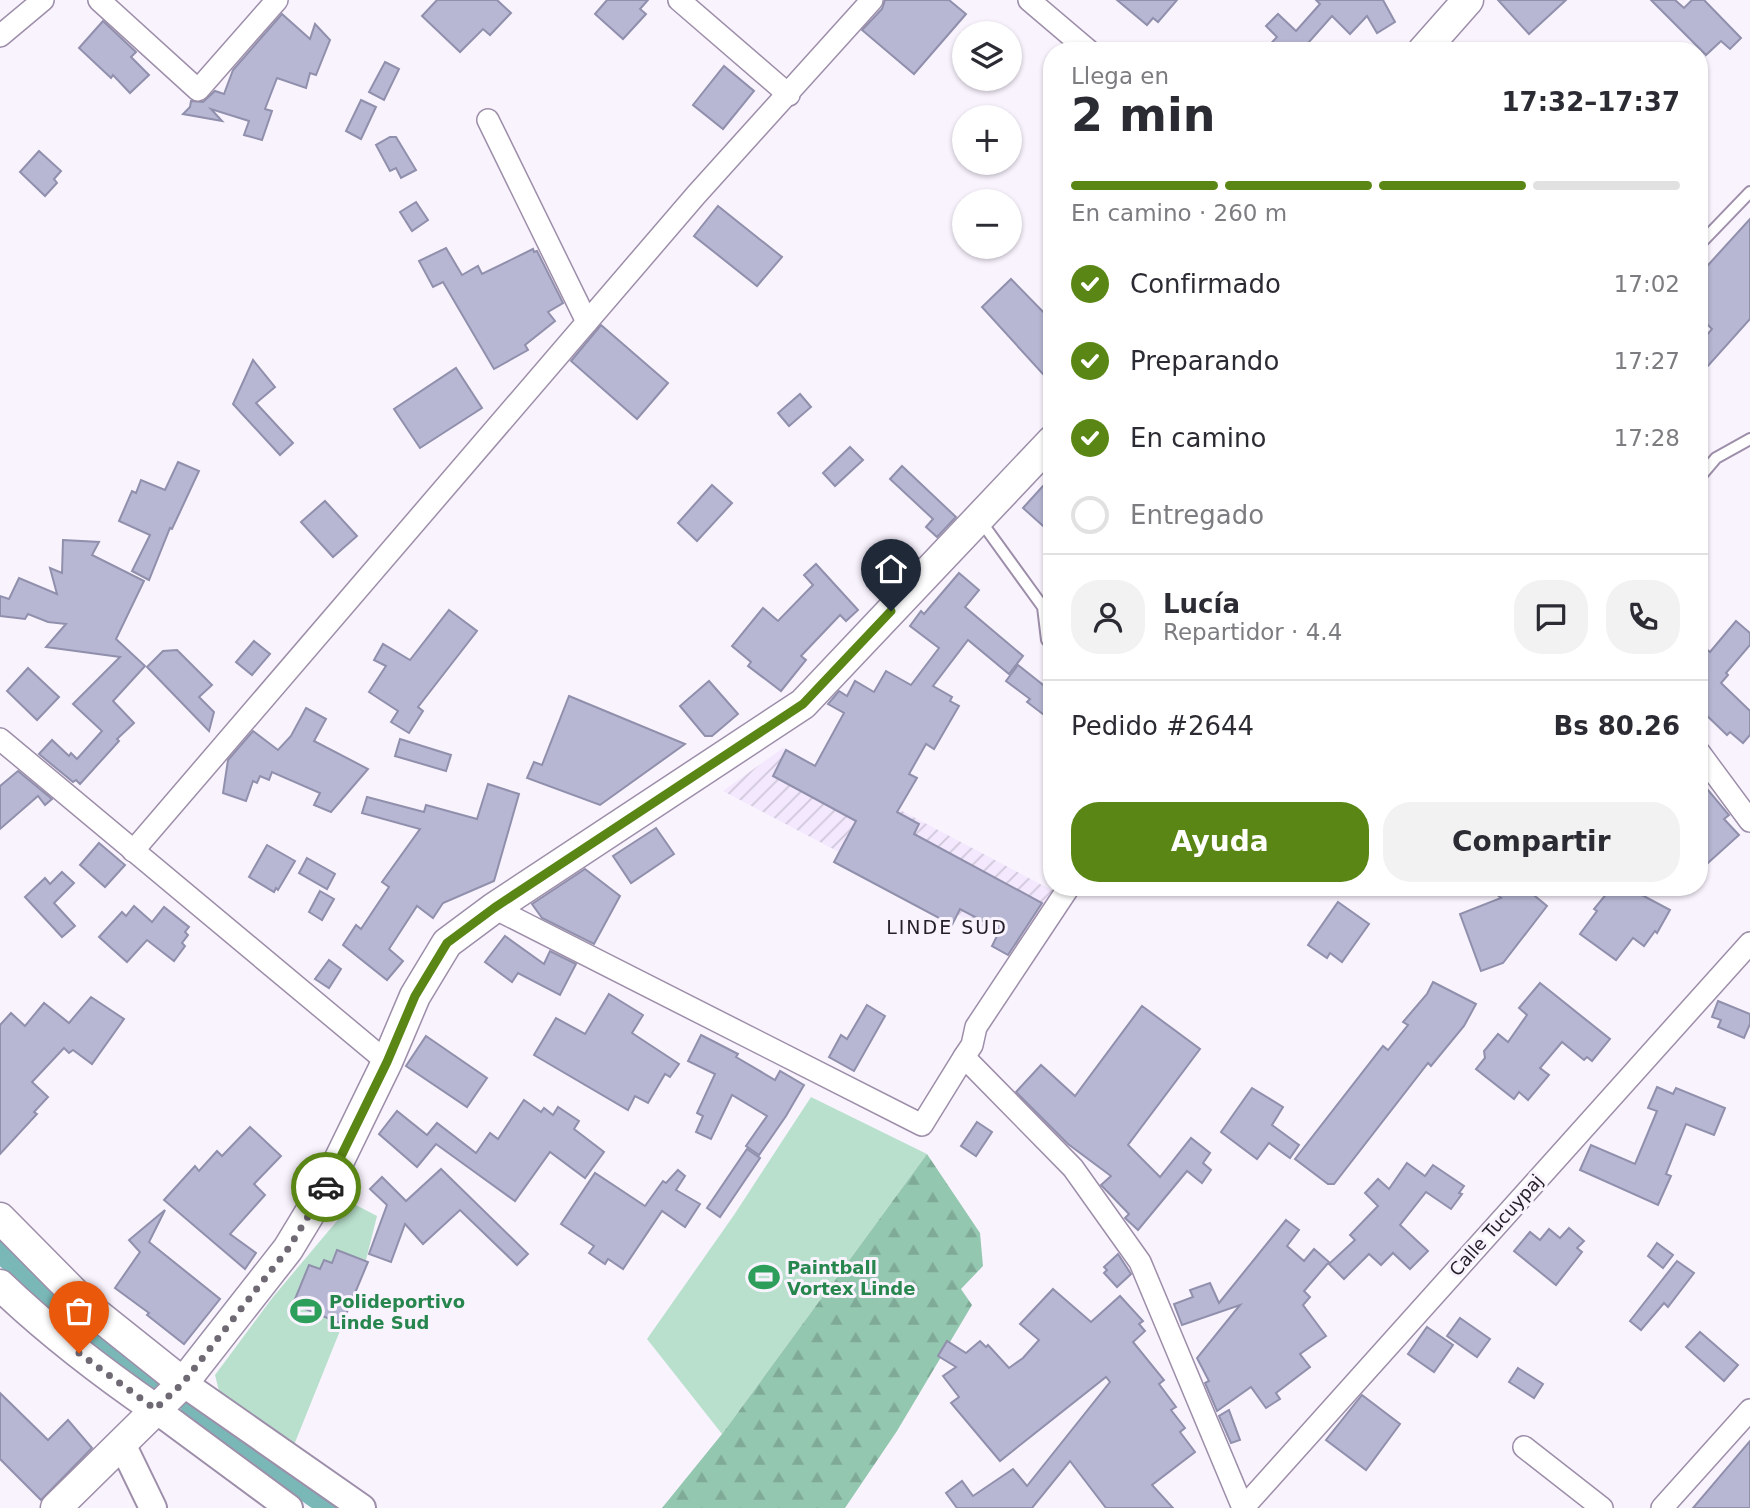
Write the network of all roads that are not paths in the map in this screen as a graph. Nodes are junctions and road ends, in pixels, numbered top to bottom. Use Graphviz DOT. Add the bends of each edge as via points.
graph roads {
  1 [pos="43,0"];
  2 [pos="99,0"];
  3 [pos="277,0"];
  4 [pos="679,0"];
  5 [pos="872,0"];
  6 [pos="1030,0"];
  7 [pos="1468,0"];
  8 [pos="0,36"];
  9 [pos="1079,42"];
  10 [pos="1431,42"];
  11 [pos="789,95"];
  12 [pos="488,120"];
  13 [pos="1750,192"];
  14 [pos="1708,236"];
  15 [pos="587,322"];
  16 [pos="1750,439"];
  17 [pos="1043,450"];
  18 [pos="1708,467"];
  19 [pos="978,518"];
  20 [pos="1043,607"];
  21 [pos="0,739"];
  22 [pos="1708,764"];
  23 [pos="1750,821"];
  24 [pos="133,851"];
  25 [pos="1063,896"];
  26 [pos="494,908"];
  27 [pos="1750,943"];
  28 [pos="964,1058"];
  29 [pos="387,1062"];
  30 [pos="0,1218"];
  31 [pos="0,1285"];
  32 [pos="183,1383"];
  33 [pos="155,1409"];
  34 [pos="1750,1410"];
  35 [pos="122,1444"];
  36 [pos="1524,1447"];
  37 [pos="56,1508"];
  38 [pos="153,1508"];
  39 [pos="289,1508"];
  40 [pos="362,1508"];
  41 [pos="1243,1508"];
  42 [pos="1602,1508"];
  43 [pos="1662,1508"];
  1 -- 8 [label="street"];
  2 -- 3 [label="street" via="198,90"];
  4 -- 11 [label="street"];
  5 -- 11 [label="street"];
  6 -- 9 [label="street"];
  7 -- 10 [label="main road"];
  11 -- 15 [label="street"];
  12 -- 15 [label="street"];
  13 -- 14 [label="lane"];
  15 -- 24 [label="street"];
  16 -- 18 [label="lane"];
  17 -- 19 [label="main road"];
  19 -- 20 [label="lane"];
  19 -- 26 [label="main road" via="803,704"];
  21 -- 24 [label="street"];
  22 -- 23 [label="street"];
  24 -- 29 [label="street"];
  25 -- 28 [label="street" via="976,1027"];
  26 -- 28 [label="street" via="922,1125"];
  26 -- 29 [label="main road" via="447,943 415,996"];
  27 -- 41 [label="street, Calle Tucuypaj"];
  28 -- 41 [label="street" via="1073,1168 1140,1262"];
  29 -- 32 [label="main road" via="328,1183 288,1249"];
  30 -- 32 [label="main road" via="89,1308"];
  31 -- 33 [label="main road" via="52,1332"];
  32 -- 33 [label="main road"];
  32 -- 40 [label="street"];
  33 -- 35 [label="main road"];
  33 -- 39 [label="street"];
  34 -- 43 [label="street"];
  35 -- 37 [label="main road"];
  35 -- 38 [label="street"];
  36 -- 42 [label="street"];
}
